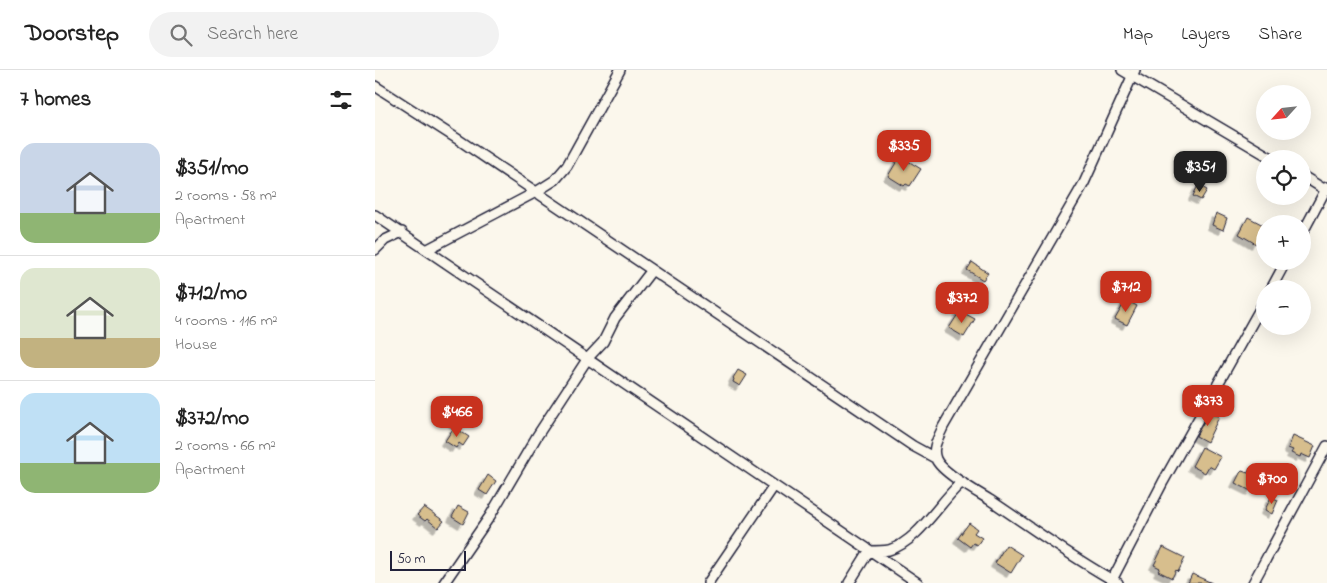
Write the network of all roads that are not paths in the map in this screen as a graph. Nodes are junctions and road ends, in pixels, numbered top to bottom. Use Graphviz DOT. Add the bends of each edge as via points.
graph roads {
  1 [pos="621,70"];
  2 [pos="1122,70"];
  3 [pos="1134,72"];
  4 [pos="375,86"];
  5 [pos="1259,150"];
  6 [pos="1311,180"];
  7 [pos="1327,189"];
  8 [pos="536,192"];
  9 [pos="375,214"];
  10 [pos="1311,218"];
  11 [pos="401,232"];
  12 [pos="428,249"];
  13 [pos="375,250"];
  14 [pos="653,270"];
  15 [pos="1256,316"];
  16 [pos="588,358"];
  17 [pos="1327,446"];
  18 [pos="935,458"];
  19 [pos="962,482"];
  20 [pos="775,486"];
  21 [pos="869,551"];
  22 [pos="1115,581"];
  23 [pos="444,583"];
  24 [pos="708,583"];
  25 [pos="849,583"];
  26 [pos="918,583"];
  27 [pos="1253,583"];
  1 -- 8 [label="street" via="567,166 555,180"];
  2 -- 3 [label="street"];
  3 -- 5 [label="street"];
  3 -- 18 [label="street" via="1084,183 943,427 935,446"];
  4 -- 8 [label="street"];
  6 -- 7 [label="street"];
  7 -- 10 [label="street"];
  8 -- 12 [label="street"];
  8 -- 14 [label="street"];
  9 -- 11 [label="street"];
  11 -- 12 [label="street"];
  11 -- 13 [label="street" via="385,240"];
  12 -- 16 [label="street"];
  14 -- 16 [label="street" via="615,318 603,342"];
  14 -- 18 [label="street"];
  15 -- 22 [label="street" via="1163,482"];
  16 -- 20 [label="street"];
  16 -- 23 [label="street" via="490,516"];
  17 -- 27 [label="street"];
  18 -- 19 [label="street"];
  19 -- 21 [label="street" via="910,537 888,550"];
  19 -- 22 [label="street"];
  20 -- 21 [label="street"];
  20 -- 24 [label="street"];
  21 -- 25 [label="street"];
  21 -- 26 [label="street"];
}
